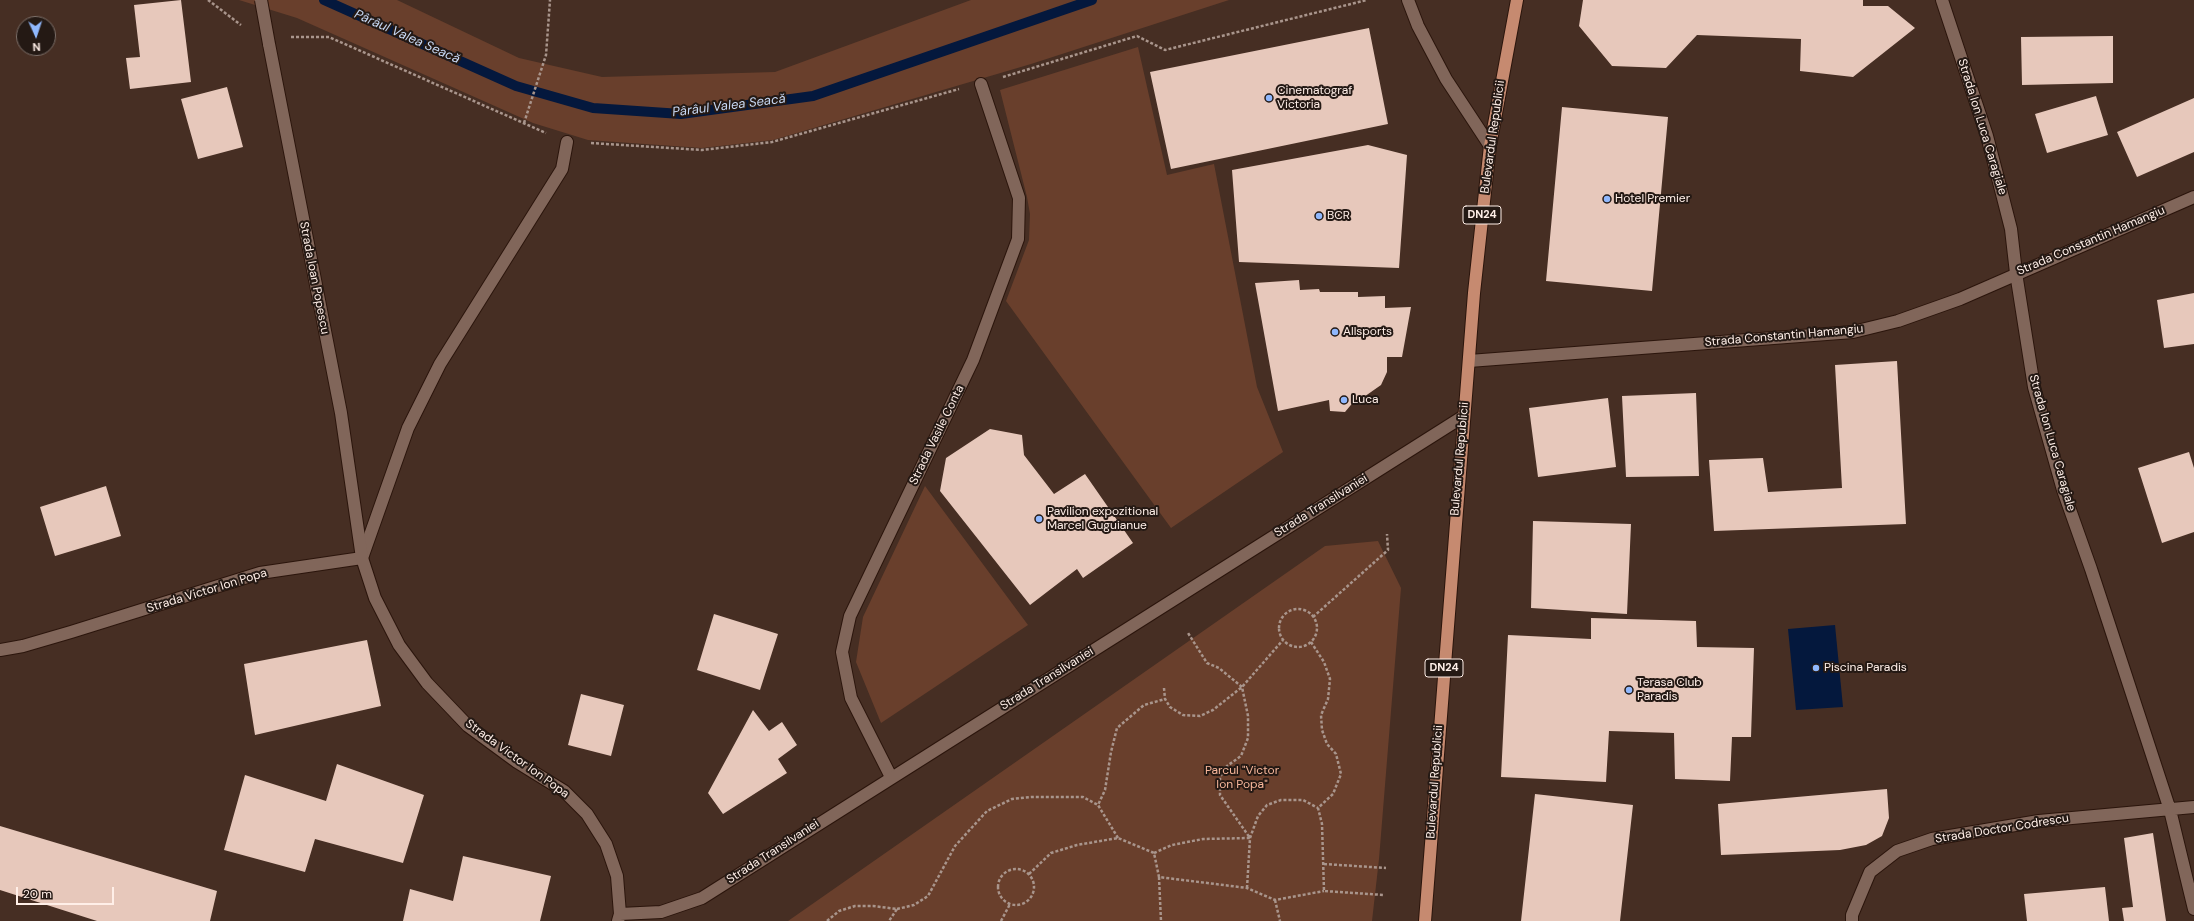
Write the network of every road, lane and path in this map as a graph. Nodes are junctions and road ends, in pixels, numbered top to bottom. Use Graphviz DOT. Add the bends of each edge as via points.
graph roads {
  1 [pos="208,0"];
  2 [pos="261,0"];
  3 [pos="550,0"];
  4 [pos="1367,0"];
  5 [pos="1408,0"];
  6 [pos="1517,0"];
  7 [pos="1942,0"];
  8 [pos="266,29"];
  9 [pos="981,84"];
  10 [pos="524,123"];
  11 [pos="567,142"];
  12 [pos="1490,146"];
  13 [pos="2194,197"];
  14 [pos="2016,273"];
  15 [pos="1469,361"];
  16 [pos="1464,416"];
  17 [pos="1387,534"];
  18 [pos="362,558"];
  19 [pos="1313,617"];
  20 [pos="1188,633"];
  21 [pos="1283,640"];
  22 [pos="1311,642"];
  23 [pos="0,650"];
  24 [pos="1242,687"];
  25 [pos="1164,688"];
  26 [pos="1165,699"];
  27 [pos="891,777"];
  28 [pos="1098,805"];
  29 [pos="2194,807"];
  30 [pos="1318,808"];
  31 [pos="2170,810"];
  32 [pos="1118,838"];
  33 [pos="1250,838"];
  34 [pos="1154,853"];
  35 [pos="1324,864"];
  36 [pos="1386,868"];
  37 [pos="1029,874"];
  38 [pos="1159,877"];
  39 [pos="1247,888"];
  40 [pos="1324,891"];
  41 [pos="1384,895"];
  42 [pos="1275,900"];
  43 [pos="1010,904"];
  44 [pos="2194,909"];
  45 [pos="897,910"];
  46 [pos="619,917"];
  47 [pos="827,921"];
  48 [pos="889,921"];
  49 [pos="1001,921"];
  50 [pos="1161,921"];
  51 [pos="1280,921"];
  52 [pos="1425,921"];
  53 [pos="1852,921"];
  1 -- 8 [label="path" via="241,25"];
  2 -- 8 [label="street, Strada Ioan Popescu, bridge"];
  3 -- 10 [label="path" via="546,55"];
  4 -- 9 [label="path" via="1165,50 1137,36"];
  5 -- 12 [label="street" via="1418,26 1446,79"];
  6 -- 12 [label="main road, Bulevardul Republicii / DN24"];
  7 -- 14 [label="street, Strada Ion Luca Caragiale" via="1987,136 2011,228"];
  8 -- 10 [label="path" via="296,39 329,37"];
  8 -- 18 [label="street, Strada Ioan Popescu, bridge" via="341,413"];
  9 -- 11 [label="path" via="772,142 702,150"];
  9 -- 27 [label="street, Strada Vasile Conta" via="1019,198 1018,239 973,360 850,616 842,652 851,698"];
  10 -- 11 [label="path"];
  11 -- 18 [label="street" via="562,169 433,378 408,428"];
  12 -- 15 [label="main road, Bulevardul Republicii / DN24"];
  13 -- 14 [label="street, Strada Constantin Hamangiu"];
  14 -- 15 [label="street, Strada Constantin Hamangiu" via="1960,299 1898,321 1853,332"];
  14 -- 31 [label="street, Strada Ion Luca Caragiale" via="2034,387 2061,482"];
  15 -- 16 [label="main road, Bulevardul Republicii / DN24"];
  16 -- 27 [label="street, Strada Transilvaniei"];
  16 -- 52 [label="main road, Bulevardul Republicii / DN24"];
  17 -- 19 [label="path" via="1388,550"];
  18 -- 23 [label="street, Strada Victor Ion Popa" via="260,573 71,632"];
  18 -- 46 [label="street, Strada Victor Ion Popa" via="375,598 399,645 427,683 468,726 517,762 564,791 587,814 606,844 617,876"];
  19 -- 21 [label="path" via="1303,610 1291,610 1286,613 1278,629"];
  19 -- 22 [label="path" via="1317,627"];
  20 -- 24 [label="path" via="1207,663 1219,668"];
  21 -- 22 [label="path" via="1294,647"];
  21 -- 24 [label="path"];
  22 -- 30 [label="path" via="1324,662 1330,679 1328,700 1321,714 1322,730 1327,744 1336,754 1341,774 1333,794"];
  24 -- 26 [label="path" via="1213,710 1200,716 1183,715 1170,707"];
  24 -- 33 [label="path" via="1248,716 1248,738 1241,756 1227,766 1220,777 1220,795"];
  25 -- 26 [label="path"];
  26 -- 28 [label="path" via="1144,705 1117,728 1105,790"];
  27 -- 46 [label="street, Strada Transilvaniei" via="702,898 661,912"];
  28 -- 32 [label="path"];
  28 -- 45 [label="path" via="1083,797 1032,797 1012,799 987,811 955,846 928,896 914,905"];
  29 -- 31 [label="street, Strada Doctor Codrescu"];
  30 -- 33 [label="path" via="1303,800 1281,800 1267,805 1258,816"];
  30 -- 35 [label="path" via="1322,824"];
  31 -- 44 [label="street, Strada Ion Luca Caragiale"];
  31 -- 53 [label="street, Strada Doctor Codrescu" via="2039,821 1932,839 1911,846 1897,851 1870,872"];
  32 -- 34 [label="path"];
  32 -- 37 [label="path" via="1077,845 1051,853"];
  33 -- 34 [label="path" via="1203,839 1172,845"];
  33 -- 39 [label="path"];
  34 -- 38 [label="path"];
  35 -- 36 [label="path"];
  35 -- 40 [label="path"];
  37 -- 43 [label="path" via="1034,885 1031,896 1022,904"];
  37 -- 43 [label="path" via="1018,868 1002,874 997,885 998,891 1000,897"];
  38 -- 39 [label="path"];
  38 -- 50 [label="path"];
  39 -- 42 [label="path"];
  40 -- 41 [label="path"];
  40 -- 42 [label="path"];
  42 -- 51 [label="path"];
  43 -- 49 [label="path"];
  45 -- 47 [label="path" via="855,906 839,911"];
  45 -- 48 [label="path"];
}
